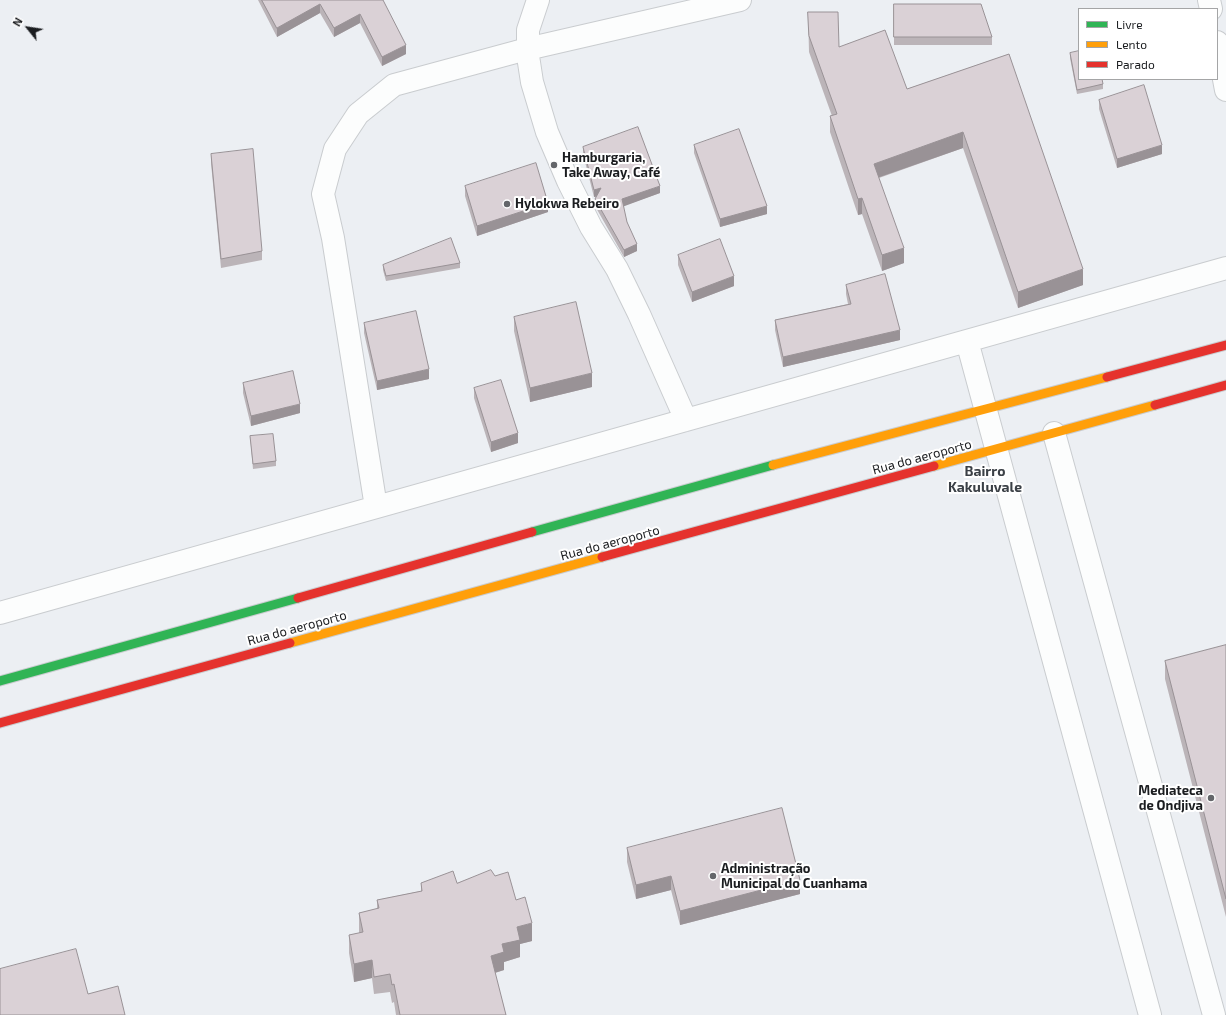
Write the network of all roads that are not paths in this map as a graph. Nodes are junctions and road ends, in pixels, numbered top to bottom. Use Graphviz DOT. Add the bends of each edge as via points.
graph roads {
  1 [pos="538,0"];
  2 [pos="740,0"];
  3 [pos="1218,47"];
  4 [pos="528,49"];
  5 [pos="1226,90"];
  6 [pos="1226,268"];
  7 [pos="967,341"];
  8 [pos="1226,345"];
  9 [pos="1226,385"];
  10 [pos="986,410"];
  11 [pos="686,420"];
  12 [pos="1054,433"];
  13 [pos="997,449"];
  14 [pos="376,507"];
  15 [pos="0,612"];
  16 [pos="0,681"];
  17 [pos="0,723"];
  18 [pos="1150,1015"];
  19 [pos="1214,1015"];
  1 -- 4 [label="street" via="528,30"];
  2 -- 4 [label="street"];
  3 -- 5 [label="street"];
  4 -- 11 [label="street" via="532,82 545,125 568,181 591,227 617,269"];
  4 -- 14 [label="street" via="394,85 358,114 335,149 323,194 333,238"];
  6 -- 7 [label="street"];
  7 -- 10 [label="street"];
  7 -- 11 [label="street"];
  8 -- 10 [label="main road"];
  9 -- 12 [label="main road, Rua do aeroporto"];
  10 -- 13 [label="street"];
  10 -- 16 [label="main road" via="740,474"];
  11 -- 14 [label="street"];
  12 -- 13 [label="main road, Rua do aeroporto"];
  12 -- 19 [label="street"];
  13 -- 17 [label="main road, Rua do aeroporto"];
  13 -- 18 [label="street"];
  14 -- 15 [label="street"];
}
